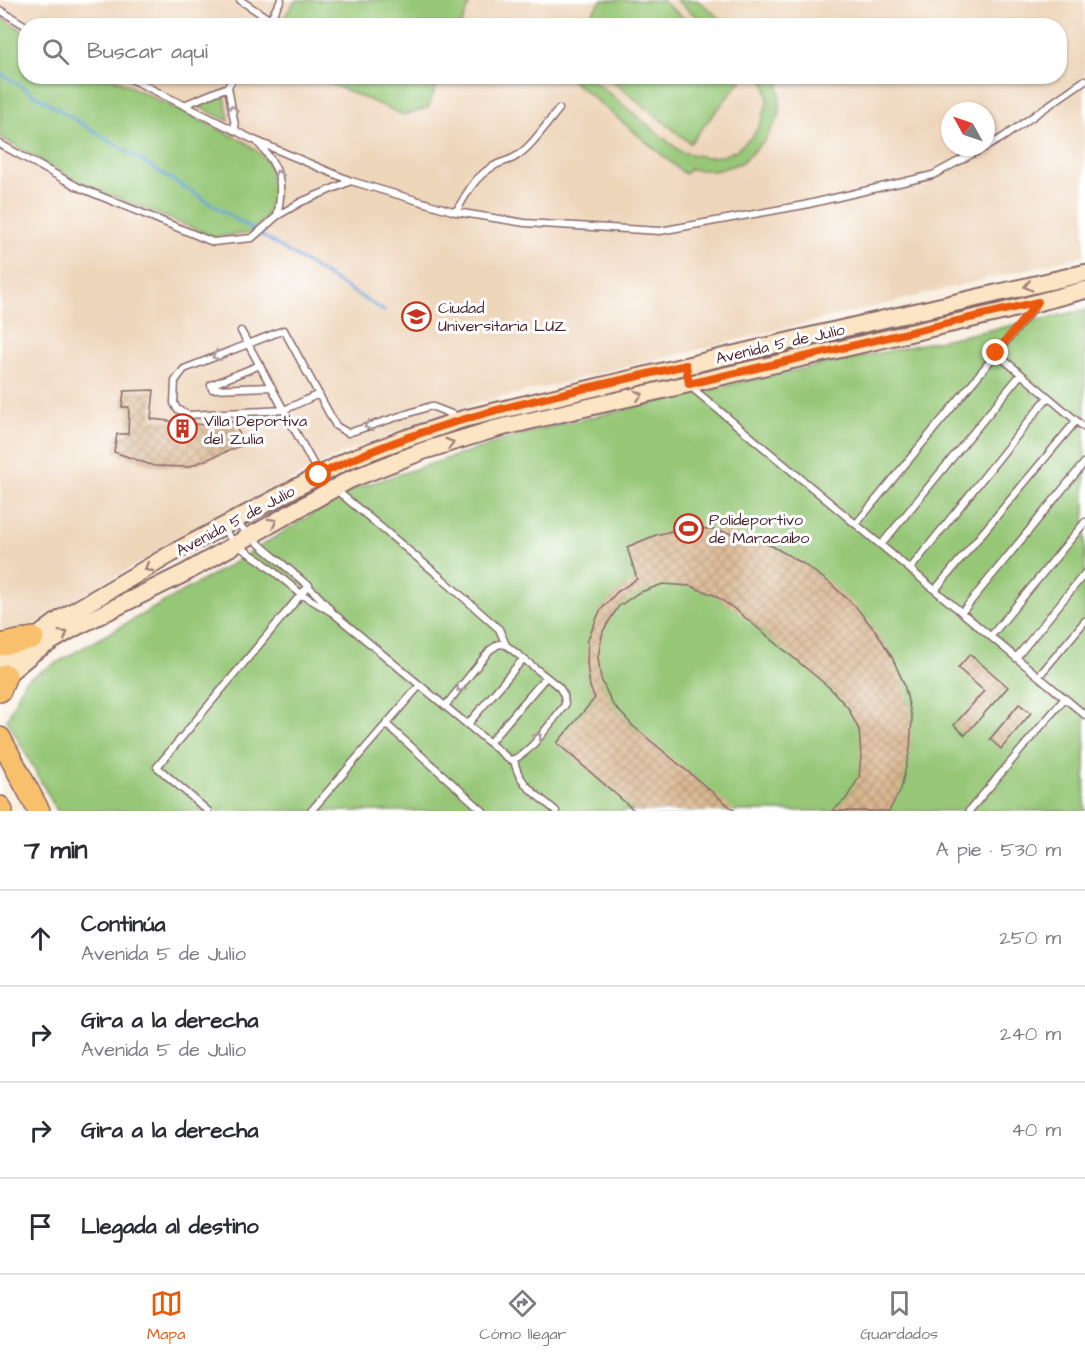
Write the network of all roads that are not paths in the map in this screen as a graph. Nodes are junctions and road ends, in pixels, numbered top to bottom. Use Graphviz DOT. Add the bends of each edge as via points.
graph roads {
  1 [pos="240,0"];
  2 [pos="281,0"];
  3 [pos="0,10"];
  4 [pos="262,18"];
  5 [pos="270,18"];
  6 [pos="18,21"];
  7 [pos="1083,81"];
  8 [pos="141,84"];
  9 [pos="230,84"];
  10 [pos="228,87"];
  11 [pos="184,105"];
  12 [pos="559,109"];
  13 [pos="236,131"];
  14 [pos="254,140"];
  15 [pos="995,142"];
  16 [pos="0,144"];
  17 [pos="969,156"];
  18 [pos="351,181"];
  19 [pos="456,212"];
  20 [pos="277,216"];
  21 [pos="1085,273"];
  22 [pos="1085,290"];
  23 [pos="1038,302"];
  24 [pos="241,332"];
  25 [pos="248,344"];
  26 [pos="996,353"];
  27 [pos="260,365"];
  28 [pos="686,365"];
  29 [pos="1021,374"];
  30 [pos="689,384"];
  31 [pos="272,387"];
  32 [pos="319,394"];
  33 [pos="1048,397"];
  34 [pos="284,410"];
  35 [pos="463,419"];
  36 [pos="1076,421"];
  37 [pos="1085,429"];
  38 [pos="1085,462"];
  39 [pos="319,475"];
  40 [pos="334,488"];
  41 [pos="1085,522"];
  42 [pos="227,523"];
  43 [pos="856,524"];
  44 [pos="242,540"];
  45 [pos="881,544"];
  46 [pos="909,569"];
  47 [pos="1085,573"];
  48 [pos="309,585"];
  49 [pos="935,590"];
  50 [pos="301,594"];
  51 [pos="962,612"];
  52 [pos="333,613"];
  53 [pos="1085,621"];
  54 [pos="991,636"];
  55 [pos="33,638"];
  56 [pos="0,645"];
  57 [pos="506,645"];
  58 [pos="1016,657"];
  59 [pos="524,659"];
  60 [pos="1039,676"];
  61 [pos="546,677"];
  62 [pos="2,678"];
  63 [pos="420,685"];
  64 [pos="1065,698"];
  65 [pos="446,705"];
  66 [pos="1085,715"];
  67 [pos="386,724"];
  68 [pos="468,724"];
  69 [pos="0,738"];
  70 [pos="490,742"];
  71 [pos="514,759"];
  72 [pos="39,811"];
  73 [pos="208,811"];
  74 [pos="311,811"];
  75 [pos="483,811"];
  76 [pos="556,811"];
  77 [pos="969,811"];
  1 -- 4 [label="lane"];
  2 -- 5 [label="lane"];
  3 -- 6 [label="lane"];
  7 -- 15 [label="lane"];
  8 -- 11 [label="lane"];
  9 -- 10 [label="lane"];
  10 -- 11 [label="lane"];
  13 -- 10 [label="lane, one-way"];
  11 -- 13 [label="lane"];
  12 -- 19 [label="lane" via="515,158 478,177"];
  13 -- 14 [label="lane"];
  14 -- 18 [label="lane"];
  20 -- 14 [label="lane, one-way" via="282,194 280,175 271,156"];
  16 -- 20 [label="lane" via="78,187 213,242 252,238"];
  17 -- 19 [label="lane" via="933,175 804,205 660,231 525,223"];
  18 -- 19 [label="lane"];
  18 -- 20 [label="lane"];
  21 -- 28 [label="main road, Avenida 5 de Julio, one-way"];
  22 -- 23 [label="main road, Avenida 5 de Julio"];
  23 -- 26 [label="lane"];
  23 -- 30 [label="main road, Avenida 5 de Julio"];
  24 -- 25 [label="lane"];
  25 -- 27 [label="lane"];
  25 -- 32 [label="lane" via="284,330"];
  25 -- 34 [label="lane, one-way" via="184,369 175,381 177,409 189,415"];
  26 -- 29 [label="lane"];
  26 -- 43 [label="lane"];
  27 -- 31 [label="lane"];
  27 -- 31 [label="lane" via="211,385 212,389"];
  28 -- 30 [label="main road"];
  28 -- 35 [label="main road, Avenida 5 de Julio"];
  29 -- 33 [label="lane"];
  29 -- 45 [label="lane"];
  40 -- 30 [label="main road, Avenida 5 de Julio, one-way" via="423,451 495,429"];
  30 -- 43 [label="lane"];
  31 -- 34 [label="lane"];
  32 -- 34 [label="lane"];
  35 -- 32 [label="lane, one-way" via="431,406 348,433 336,426"];
  33 -- 36 [label="lane"];
  33 -- 46 [label="lane"];
  34 -- 39 [label="lane"];
  35 -- 39 [label="main road, Avenida 5 de Julio" via="348,460"];
  36 -- 37 [label="lane"];
  36 -- 49 [label="lane"];
  38 -- 51 [label="lane"];
  39 -- 42 [label="main road, Avenida 5 de Julio"];
  44 -- 40 [label="main road, Avenida 5 de Julio, one-way"];
  40 -- 57 [label="lane" via="499,629"];
  41 -- 54 [label="lane"];
  42 -- 44 [label="lane"];
  42 -- 44 [label="lane"];
  42 -- 55 [label="main road, Avenida 5 de Julio, one-way"];
  43 -- 45 [label="lane"];
  44 -- 48 [label="lane"];
  44 -- 50 [label="lane"];
  62 -- 44 [label="main road, Avenida 5 de Julio, one-way" via="34,652 74,628"];
  45 -- 46 [label="lane"];
  46 -- 49 [label="lane"];
  47 -- 58 [label="lane"];
  48 -- 50 [label="lane"];
  48 -- 52 [label="lane"];
  49 -- 51 [label="lane"];
  50 -- 52 [label="lane"];
  50 -- 73 [label="lane" via="157,767"];
  51 -- 54 [label="lane"];
  52 -- 63 [label="lane"];
  53 -- 60 [label="lane"];
  54 -- 58 [label="lane"];
  55 -- 56 [label="highway"];
  55 -- 62 [label="main road, Avenida 5 de Julio"];
  57 -- 59 [label="lane"];
  57 -- 65 [label="lane, one-way" via="499,644 490,650"];
  58 -- 60 [label="lane"];
  59 -- 61 [label="lane"];
  59 -- 68 [label="lane"];
  60 -- 64 [label="lane"];
  61 -- 70 [label="lane"];
  71 -- 61 [label="lane, one-way" via="529,749 564,705 560,687"];
  63 -- 65 [label="lane"];
  63 -- 67 [label="lane"];
  64 -- 66 [label="lane"];
  64 -- 77 [label="lane"];
  65 -- 68 [label="lane"];
  67 -- 74 [label="lane"];
  67 -- 75 [label="lane"];
  68 -- 70 [label="lane"];
  69 -- 72 [label="highway"];
  70 -- 71 [label="lane" via="510,760"];
  71 -- 76 [label="lane" via="521,780"];
}
